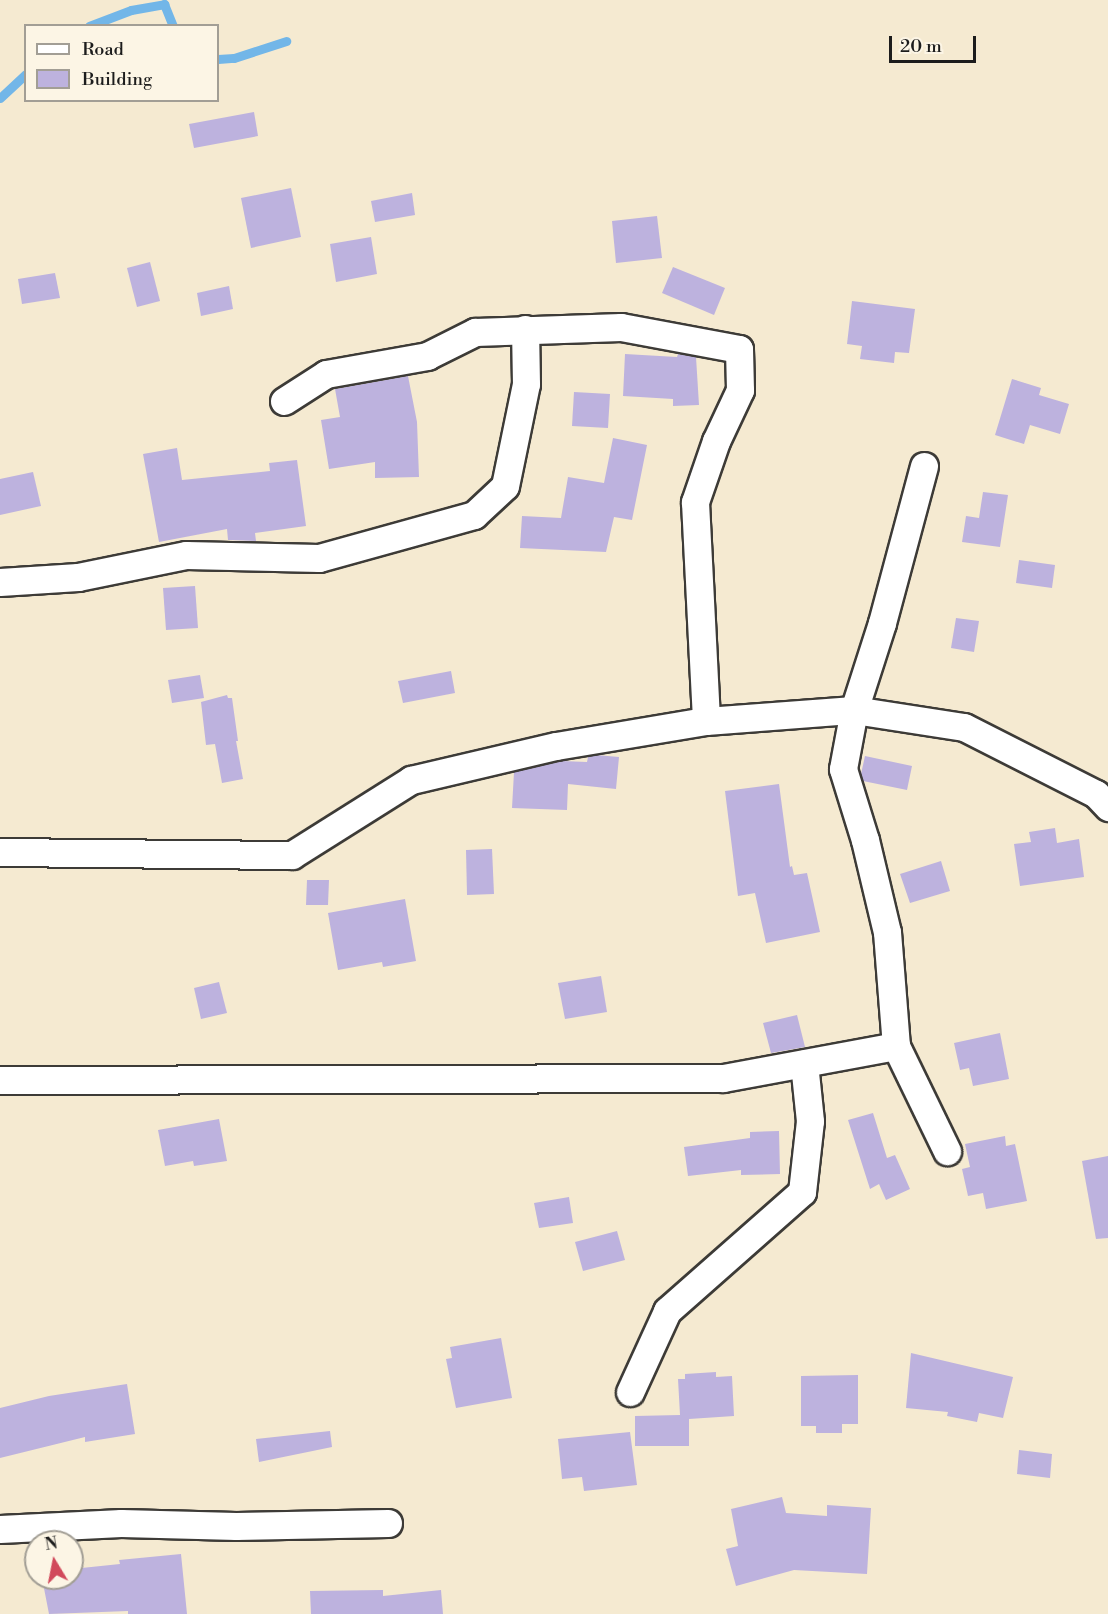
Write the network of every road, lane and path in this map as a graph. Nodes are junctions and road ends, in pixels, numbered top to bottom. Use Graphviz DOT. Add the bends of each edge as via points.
graph roads {
  1 [pos="525,329"];
  2 [pos="285,401"];
  3 [pos="924,466"];
  4 [pos="0,582"];
  5 [pos="854,710"];
  6 [pos="706,721"];
  7 [pos="1108,807"];
  8 [pos="0,852"];
  9 [pos="896,1046"];
  10 [pos="804,1063"];
  11 [pos="0,1080"];
  12 [pos="947,1151"];
  13 [pos="630,1392"];
  14 [pos="388,1523"];
  15 [pos="0,1529"];
  1 -- 2 [label="street" via="476,332 427,356 326,374"];
  1 -- 4 [label="street" via="526,384 505,486 474,515 319,558 186,555 78,577"];
  1 -- 6 [label="street" via="621,327 739,349 740,390 716,441 695,502"];
  3 -- 5 [label="street"];
  5 -- 6 [label="street"];
  5 -- 7 [label="street" via="964,727 1096,794"];
  5 -- 9 [label="street" via="843,769 887,932"];
  6 -- 8 [label="street" via="556,746 411,780 292,855"];
  9 -- 10 [label="street"];
  9 -- 12 [label="street"];
  10 -- 11 [label="street" via="723,1078"];
  10 -- 13 [label="street" via="810,1121 802,1192 667,1311"];
  14 -- 15 [label="street" via="121,1523"];
}
